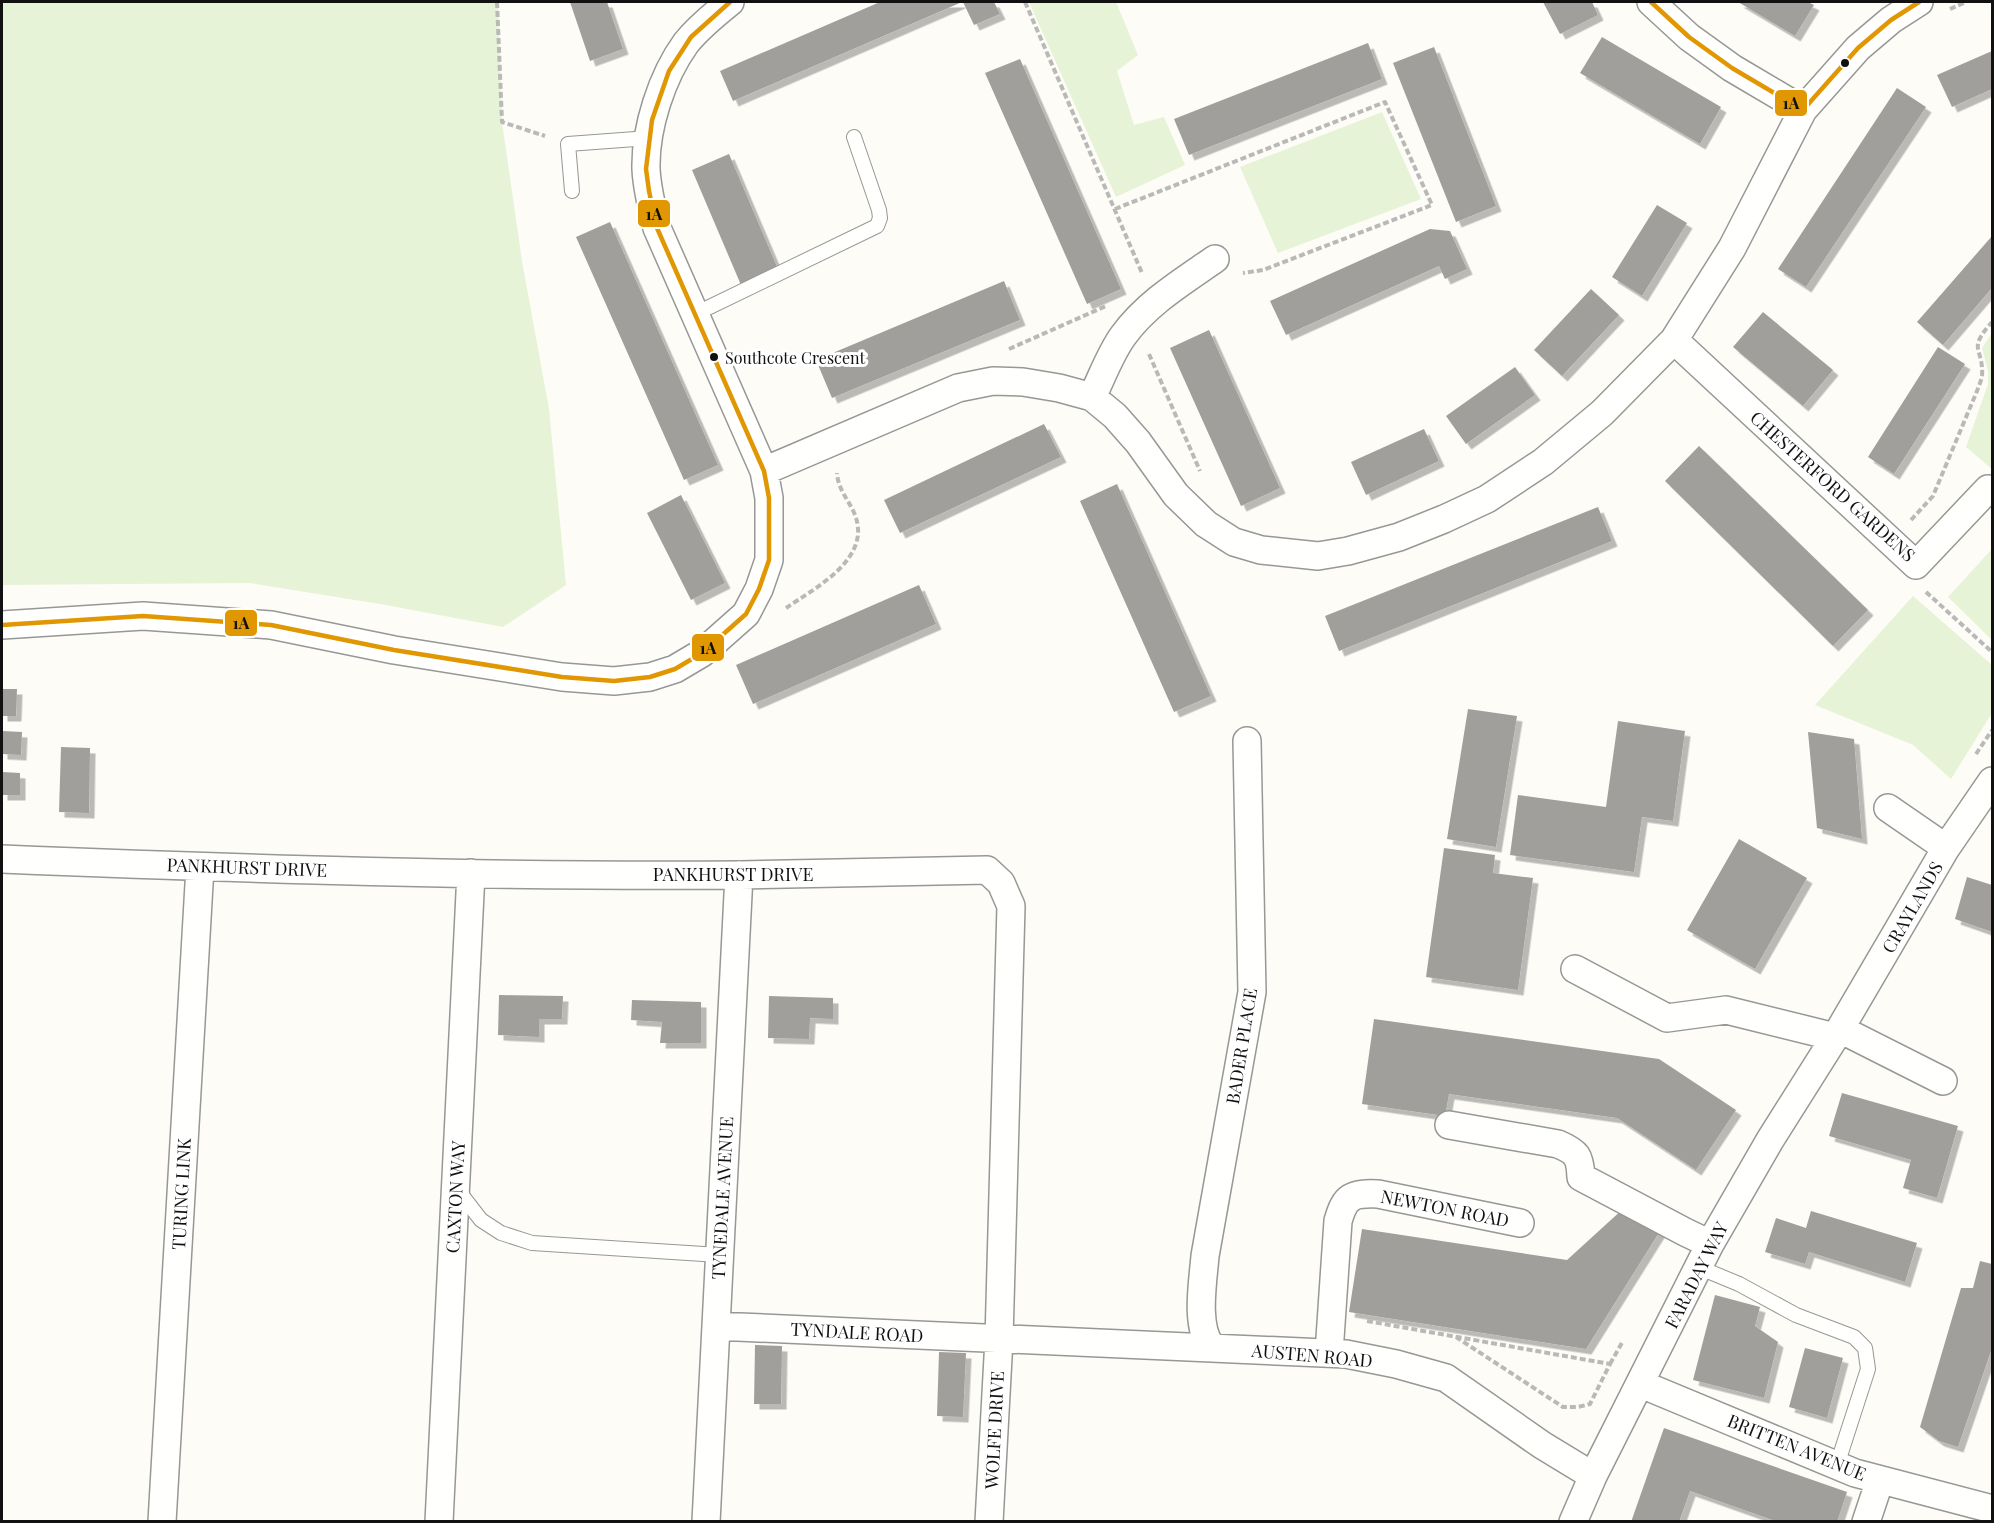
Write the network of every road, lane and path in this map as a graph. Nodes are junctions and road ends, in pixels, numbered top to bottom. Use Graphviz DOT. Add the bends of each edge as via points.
graph roads {
  1 [pos="497,2"];
  2 [pos="730,2"];
  3 [pos="1025,2"];
  4 [pos="1651,2"];
  5 [pos="1919,2"];
  6 [pos="1966,2"];
  7 [pos="1948,9"];
  8 [pos="1803,110"];
  9 [pos="854,137"];
  10 [pos="649,138"];
  11 [pos="568,144"];
  12 [pos="572,191"];
  13 [pos="1114,209"];
  14 [pos="1225,268"];
  15 [pos="1144,278"];
  16 [pos="695,314"];
  17 [pos="1992,322"];
  18 [pos="1674,340"];
  19 [pos="1148,346"];
  20 [pos="1092,397"];
  21 [pos="840,464"];
  22 [pos="764,471"];
  23 [pos="1202,476"];
  24 [pos="1988,489"];
  25 [pos="1904,527"];
  26 [pos="1923,589"];
  27 [pos="780,612"];
  28 [pos="11,625"];
  29 [pos="1992,652"];
  30 [pos="1247,741"];
  31 [pos="1992,781"];
  32 [pos="1888,808"];
  33 [pos="1946,848"];
  34 [pos="2,859"];
  35 [pos="200,867"];
  36 [pos="471,873"];
  37 [pos="739,875"];
  38 [pos="1575,969"];
  39 [pos="1838,1033"];
  40 [pos="1943,1081"];
  41 [pos="1449,1125"];
  42 [pos="456,1187"];
  43 [pos="1520,1223"];
  44 [pos="719,1255"];
  45 [pos="1704,1255"];
  46 [pos="1367,1321"];
  47 [pos="716,1326"];
  48 [pos="1456,1337"];
  49 [pos="999,1339"];
  50 [pos="1211,1346"];
  51 [pos="1329,1353"];
  52 [pos="1641,1384"];
  53 [pos="1837,1465"];
  54 [pos="1593,1476"];
  55 [pos="1881,1480"];
  56 [pos="1992,1509"];
  57 [pos="162,1521"];
  58 [pos="439,1521"];
  59 [pos="706,1521"];
  60 [pos="989,1521"];
  61 [pos="1573,1521"];
  62 [pos="1866,1521"];
  1 -- 11 [label="path" via="502,122"];
  2 -- 10 [label="street" via="687,42 673,65 653,114"];
  3 -- 13 [label="path"];
  4 -- 8 [label="street" via="1706,50"];
  5 -- 8 [label="street" via="1890,20 1858,48"];
  6 -- 7 [label="path"];
  8 -- 18 [label="street" via="1732,248"];
  9 -- 16 [label="lane" via="879,210 877,226"];
  10 -- 11 [label="lane"];
  10 -- 16 [label="street" via="646,168 657,228"];
  11 -- 12 [label="lane"];
  13 -- 14 [label="path" via="1385,102 1432,205 1263,270"];
  13 -- 15 [label="path"];
  14 -- 20 [label="street" via="1155,302 1137,319 1122,338"];
  16 -- 22 [label="street"];
  17 -- 25 [label="path" via="1977,346 1982,376 1977,391 1933,496"];
  18 -- 20 [label="street" via="1602,413 1543,462 1487,499 1399,537 1318,556 1261,550 1234,542 1206,524 1176,495 1115,416"];
  18 -- 24 [label="street, CHESTERFORD GARDENS" via="1916,565"];
  19 -- 23 [label="path"];
  20 -- 22 [label="street" via="1023,382 993,381 958,388"];
  21 -- 27 [label="path" via="837,483 855,515 856,544 837,572"];
  22 -- 28 [label="street" via="770,498 769,560 746,614 702,653 675,669 650,677 614,681 562,677 271,625 143,616"];
  26 -- 29 [label="path"];
  30 -- 50 [label="street, BADER PLACE" via="1251,992 1205,1256 1203,1327"];
  31 -- 33 [label="street, CRAYLANDS"];
  32 -- 33 [label="street"];
  33 -- 39 [label="street, CRAYLANDS"];
  34 -- 35 [label="street, PANKHURST DRIVE"];
  35 -- 36 [label="street, PANKHURST DRIVE"];
  35 -- 57 [label="street, TURING LINK"];
  36 -- 37 [label="street, PANKHURST DRIVE"];
  36 -- 42 [label="street, CAXTON WAY"];
  37 -- 44 [label="street, TYNEDALE AVENUE"];
  37 -- 49 [label="street, PANKHURST DRIVE" via="987,870 1001,883 1011,906"];
  38 -- 39 [label="street" via="1667,1018 1726,1010"];
  39 -- 40 [label="street"];
  39 -- 45 [label="street, FARADAY WAY"];
  41 -- 45 [label="street" via="1558,1144 1572,1150 1580,1161 1581,1177 1685,1232"];
  42 -- 44 [label="lane" via="481,1220 501,1233 532,1243"];
  42 -- 58 [label="street, CAXTON WAY"];
  43 -- 51 [label="street, NEWTON ROAD" via="1378,1194 1351,1197 1343,1204 1338,1221"];
  44 -- 47 [label="street, TYNEDALE AVENUE"];
  45 -- 52 [label="street, FARADAY WAY"];
  45 -- 53 [label="lane" via="1738,1284 1796,1315 1854,1337 1865,1348 1868,1369"];
  46 -- 48 [label="path"];
  47 -- 49 [label="street, TYNDALE ROAD"];
  47 -- 59 [label="street, TYNEDALE AVENUE"];
  48 -- 48 [label="path" via="1511,1346 1610,1364 1590,1404 1563,1407"];
  49 -- 50 [label="street, AUSTEN ROAD"];
  49 -- 60 [label="street, WOLFE DRIVE"];
  50 -- 51 [label="street, AUSTEN ROAD"];
  51 -- 54 [label="street, AUSTEN ROAD" via="1396,1364 1446,1378"];
  52 -- 53 [label="street, BRITTEN AVENUE"];
  52 -- 54 [label="street, FARADAY WAY"];
  53 -- 55 [label="street, BRITTEN AVENUE"];
  54 -- 61 [label="street, FARADAY WAY"];
  55 -- 56 [label="street, BRITTEN AVENUE"];
  55 -- 62 [label="street"];
}
